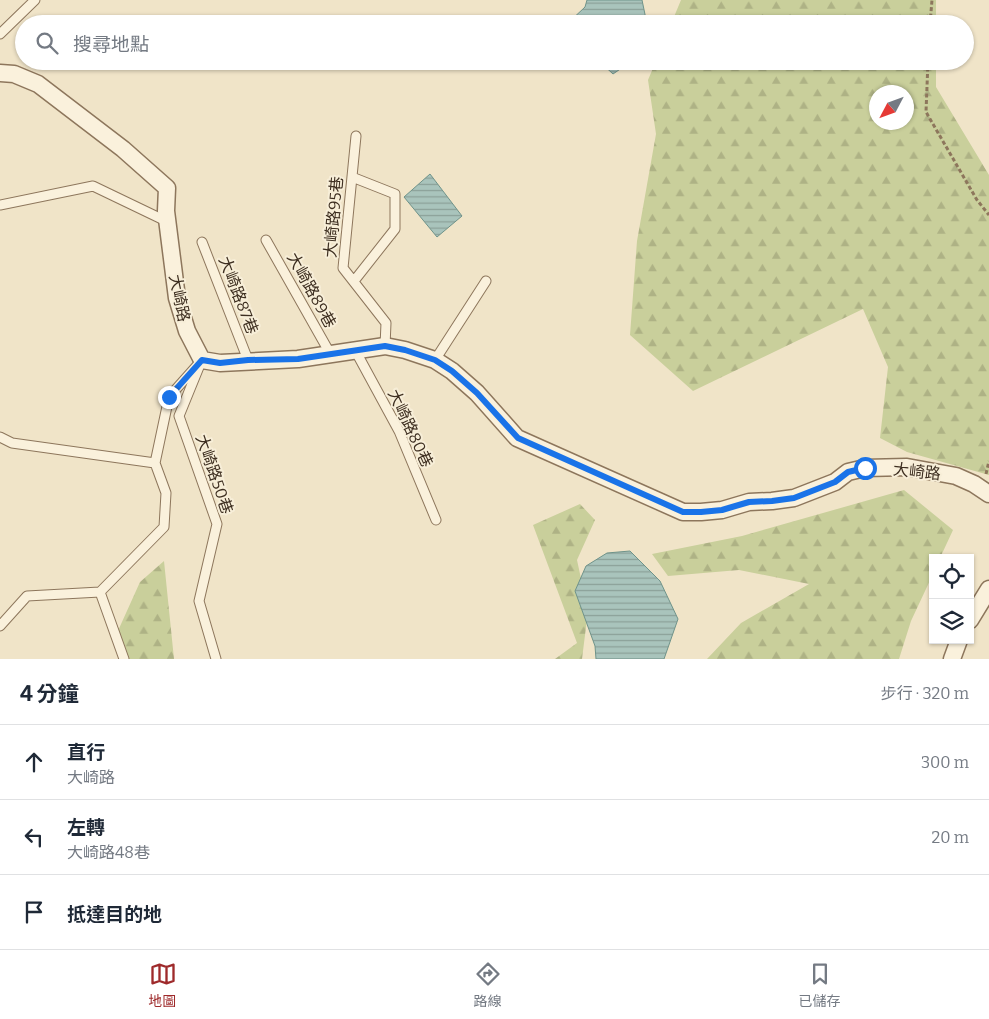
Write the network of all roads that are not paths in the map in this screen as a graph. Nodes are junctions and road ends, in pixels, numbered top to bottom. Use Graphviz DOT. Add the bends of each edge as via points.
graph roads {
  1 [pos="35,0"];
  2 [pos="20,15"];
  3 [pos="15,19"];
  4 [pos="0,34"];
  5 [pos="0,73"];
  6 [pos="356,136"];
  7 [pos="352,177"];
  8 [pos="0,205"];
  9 [pos="168,222"];
  10 [pos="266,240"];
  11 [pos="202,242"];
  12 [pos="354,281"];
  13 [pos="486,282"];
  14 [pos="385,346"];
  15 [pos="355,350"];
  16 [pos="331,355"];
  17 [pos="202,360"];
  18 [pos="248,360"];
  19 [pos="435,360"];
  20 [pos="0,437"];
  21 [pos="155,463"];
  22 [pos="989,494"];
  23 [pos="436,520"];
  24 [pos="989,589"];
  25 [pos="100,592"];
  26 [pos="974,613"];
  27 [pos="0,626"];
  28 [pos="958,644"];
  29 [pos="124,659"];
  30 [pos="216,659"];
  31 [pos="952,659"];
  1 -- 2 [label="lane"];
  3 -- 4 [label="lane"];
  5 -- 9 [label="street, 大崎路" via="14,74 38,84 131,155 167,188"];
  6 -- 7 [label="lane, 大崎路95巷"];
  7 -- 12 [label="lane, 大崎路95巷" via="343,268"];
  7 -- 12 [label="lane" via="395,194 395,229"];
  8 -- 9 [label="lane" via="93,186"];
  9 -- 17 [label="street, 大崎路" via="179,308"];
  10 -- 16 [label="lane, 大崎路89巷"];
  11 -- 18 [label="lane, 大崎路87巷"];
  12 -- 14 [label="lane, 大崎路95巷" via="386,323"];
  13 -- 19 [label="lane"];
  14 -- 15 [label="street, 大崎路"];
  14 -- 19 [label="street, 大崎路"];
  15 -- 16 [label="street, 大崎路"];
  15 -- 23 [label="lane, 大崎路80巷" via="399,431"];
  16 -- 18 [label="street, 大崎路"];
  17 -- 18 [label="street, 大崎路" via="220,363"];
  17 -- 21 [label="lane" via="169,397"];
  17 -- 30 [label="lane, 大崎路50巷" via="179,416 217,524 200,601"];
  19 -- 22 [label="street, 大崎路" via="477,393 518,438 683,512 722,510 749,502 794,498 835,482 848,472 865,468 907,467 956,476"];
  20 -- 21 [label="lane" via="12,443"];
  21 -- 25 [label="lane" via="166,493 164,527"];
  24 -- 26 [label="street"];
  25 -- 27 [label="lane" via="27,596"];
  25 -- 29 [label="lane"];
  28 -- 31 [label="street"];
}
